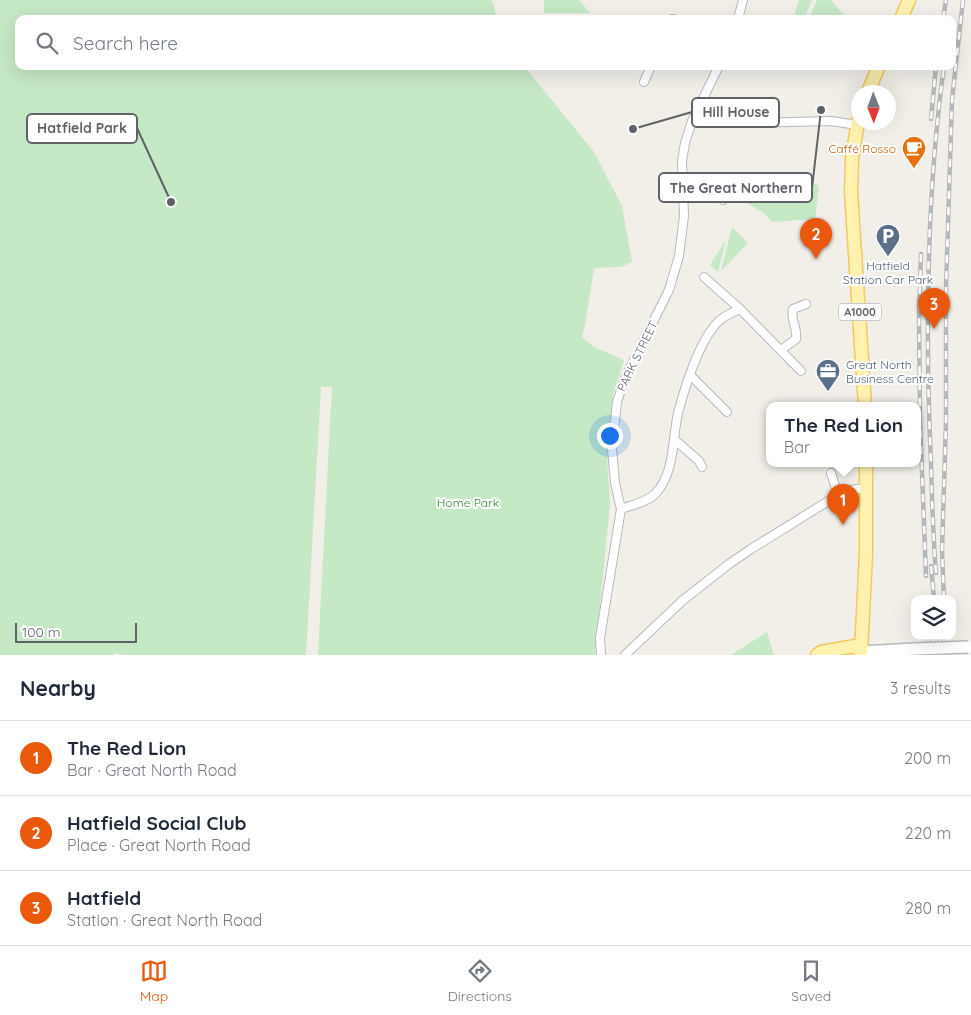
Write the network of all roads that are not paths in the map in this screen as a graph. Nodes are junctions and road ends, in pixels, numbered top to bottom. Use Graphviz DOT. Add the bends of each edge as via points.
graph roads {
  1 [pos="742,0"];
  2 [pos="909,0"];
  3 [pos="739,15"];
  4 [pos="903,15"];
  5 [pos="649,70"];
  6 [pos="717,70"];
  7 [pos="877,70"];
  8 [pos="644,82"];
  9 [pos="871,85"];
  10 [pos="851,122"];
  11 [pos="749,123"];
  12 [pos="857,130"];
  13 [pos="684,197"];
  14 [pos="723,200"];
  15 [pos="704,277"];
  16 [pos="806,304"];
  17 [pos="740,309"];
  18 [pos="781,350"];
  19 [pos="801,371"];
  20 [pos="691,376"];
  21 [pos="864,402"];
  22 [pos="727,412"];
  23 [pos="675,440"];
  24 [pos="866,467"];
  25 [pos="702,468"];
  26 [pos="831,473"];
  27 [pos="866,488"];
  28 [pos="838,496"];
  29 [pos="622,509"];
  30 [pos="969,646"];
  31 [pos="858,654"];
  32 [pos="601,655"];
  33 [pos="625,655"];
  34 [pos="817,655"];
  1 -- 3 [label="street"];
  2 -- 4 [label="main road"];
  5 -- 8 [label="street"];
  6 -- 13 [label="street, PARK STREET" via="687,136 682,161"];
  7 -- 9 [label="main road"];
  10 -- 11 [label="street"];
  12 -- 21 [label="main road, A1000" via="851,192"];
  13 -- 14 [label="street" via="696,197 712,178 727,192 728,196"];
  13 -- 29 [label="street, PARK STREET" via="679,256 669,290 624,378 616,402 612,449 615,483"];
  15 -- 17 [label="street"];
  16 -- 18 [label="street" via="793,309 796,339"];
  17 -- 18 [label="street"];
  17 -- 20 [label="street" via="713,327 698,354"];
  18 -- 19 [label="street"];
  20 -- 22 [label="street"];
  20 -- 23 [label="street" via="678,414"];
  23 -- 25 [label="street" via="699,461"];
  23 -- 29 [label="street" via="665,480 655,495"];
  24 -- 27 [label="main road"];
  26 -- 28 [label="street"];
  27 -- 28 [label="street" via="849,490"];
  27 -- 31 [label="main road"];
  28 -- 33 [label="street" via="729,564 682,601"];
  29 -- 32 [label="street, PARK STREET" via="600,638"];
  30 -- 31 [label="main road, bridge"];
  31 -- 34 [label="main road" via="855,646"];
}
